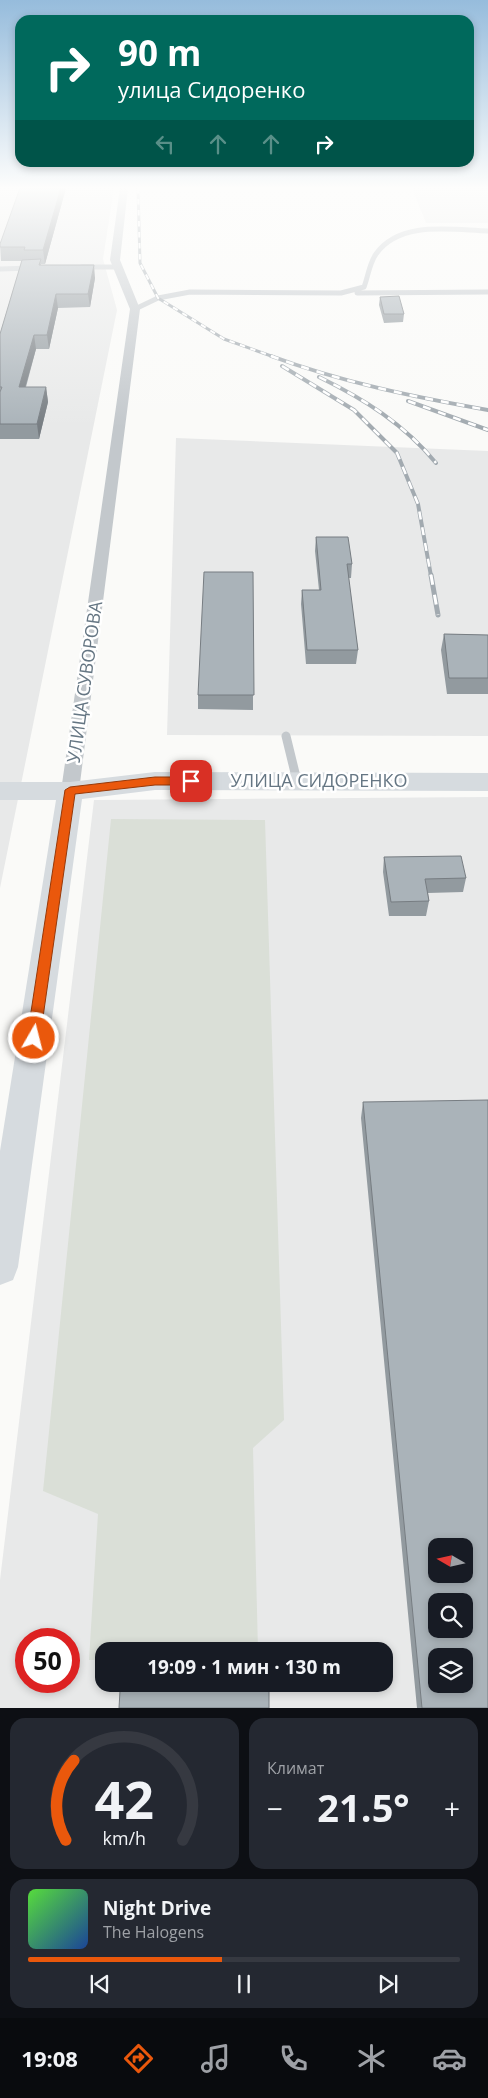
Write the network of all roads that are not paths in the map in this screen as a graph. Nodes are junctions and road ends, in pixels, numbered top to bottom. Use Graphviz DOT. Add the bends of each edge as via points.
graph roads {
  1 [pos="118,267"];
  2 [pos="0,268"];
  3 [pos="39,268"];
  4 [pos="371,268"];
  5 [pos="488,292"];
  6 [pos="341,293"];
  7 [pos="135,308"];
  8 [pos="286,736"];
  9 [pos="297,781"];
  10 [pos="488,782"];
  11 [pos="70,790"];
  12 [pos="0,791"];
  13 [pos="0,1267"];
  1 -- 7 [label="street"];
  2 -- 3 [label="lane"];
  4 -- 6 [label="lane" via="364,287"];
  5 -- 6 [label="lane"];
  6 -- 7 [label="lane" via="190,292 158,298"];
  7 -- 11 [label="street, УЛИЦА СУВОРОВА"];
  8 -- 9 [label="lane"];
  9 -- 10 [label="street, УЛИЦА СИДОРЕНКО"];
  9 -- 11 [label="street, УЛИЦА СИДОРЕНКО" via="155,781"];
  11 -- 12 [label="street, УЛИЦА СИДОРЕНКО"];
  11 -- 13 [label="street, УЛИЦА СУВОРОВА"];
}
